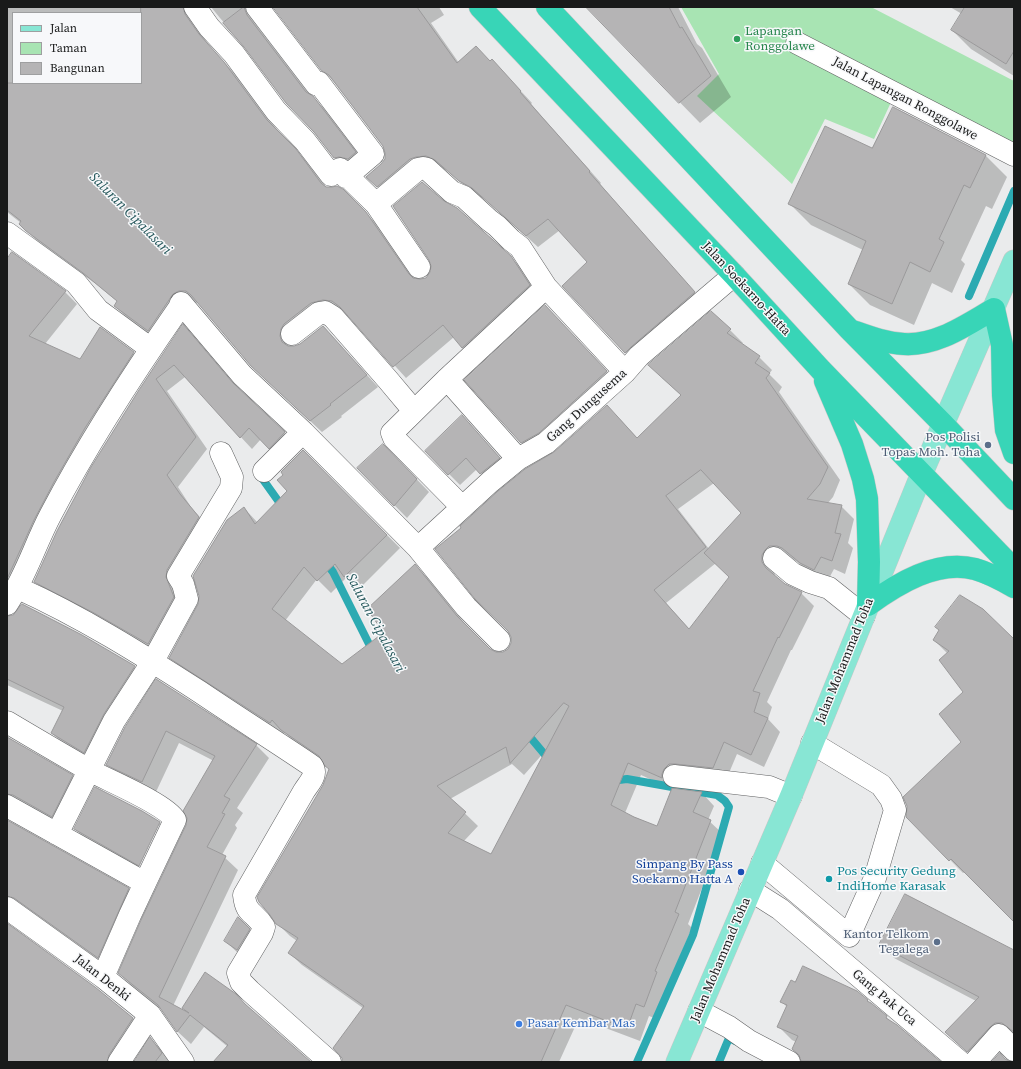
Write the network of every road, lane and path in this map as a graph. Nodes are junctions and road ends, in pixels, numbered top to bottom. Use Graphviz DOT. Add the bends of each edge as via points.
graph roads {
  1 [pos="257,7"];
  2 [pos="480,7"];
  3 [pos="547,7"];
  4 [pos="200,9"];
  5 [pos="797,43"];
  6 [pos="1014,156"];
  7 [pos="346,177"];
  8 [pos="376,204"];
  9 [pos="7,233"];
  10 [pos="1014,261"];
  11 [pos="419,267"];
  12 [pos="734,275"];
  13 [pos="546,287"];
  14 [pos="994,309"];
  15 [pos="849,329"];
  16 [pos="292,334"];
  17 [pos="151,349"];
  18 [pos="821,370"];
  19 [pos="625,372"];
  20 [pos="447,379"];
  21 [pos="414,411"];
  22 [pos="944,425"];
  23 [pos="300,429"];
  24 [pos="221,453"];
  25 [pos="1014,453"];
  26 [pos="518,459"];
  27 [pos="264,471"];
  28 [pos="922,473"];
  29 [pos="1014,499"];
  30 [pos="462,507"];
  31 [pos="418,548"];
  32 [pos="774,558"];
  33 [pos="1014,569"];
  34 [pos="1014,587"];
  35 [pos="12,596"];
  36 [pos="866,610"];
  37 [pos="499,640"];
  38 [pos="153,662"];
  39 [pos="7,722"];
  40 [pos="812,743"];
  41 [pos="89,770"];
  42 [pos="674,776"];
  43 [pos="791,796"];
  44 [pos="7,806"];
  45 [pos="56,834"];
  46 [pos="762,863"];
  47 [pos="146,883"];
  48 [pos="750,890"];
  49 [pos="7,908"];
  50 [pos="103,977"];
  51 [pos="699,1010"];
  52 [pos="150,1015"];
  53 [pos="1014,1050"];
  54 [pos="119,1062"];
  55 [pos="183,1062"];
  56 [pos="330,1062"];
  57 [pos="677,1062"];
  58 [pos="789,1062"];
  59 [pos="960,1062"];
  60 [pos="975,1062"];
  1 -- 7 [label="street" via="373,154"];
  2 -- 12 [label="highway, Jalan Soekarno-Hatta"];
  3 -- 15 [label="highway"];
  4 -- 7 [label="street" via="209,27 234,54 276,111 305,141 331,175 340,169"];
  5 -- 6 [label="street, Jalan Lapangan Ronggolawe"];
  7 -- 8 [label="street"];
  8 -- 11 [label="street"];
  8 -- 13 [label="street" via="418,169 427,169 452,192 464,197 520,247"];
  9 -- 17 [label="street" via="76,283 98,310"];
  10 -- 14 [label="main road, Jalan Mohammad Toha"];
  12 -- 18 [label="highway, Jalan Soekarno-Hatta"];
  12 -- 19 [label="street, Gang Dungusema" via="639,356"];
  13 -- 19 [label="street"];
  13 -- 20 [label="street"];
  14 -- 15 [label="highway" via="950,333 915,344 880,340"];
  14 -- 22 [label="main road, Jalan Mohammad Toha"];
  14 -- 25 [label="highway" via="1002,345 1006,430"];
  15 -- 22 [label="highway"];
  16 -- 21 [label="street" via="319,313 325,312"];
  17 -- 23 [label="street" via="181,303 242,375"];
  17 -- 35 [label="street" via="132,376 50,515"];
  18 -- 28 [label="highway, Jalan Soekarno-Hatta"];
  18 -- 36 [label="highway" via="852,444 867,499 869,562"];
  19 -- 26 [label="street, Gang Dungusema" via="546,443"];
  20 -- 21 [label="street"];
  20 -- 26 [label="street"];
  21 -- 30 [label="street" via="392,435"];
  22 -- 28 [label="main road, Jalan Mohammad Toha"];
  22 -- 29 [label="highway"];
  23 -- 27 [label="street"];
  23 -- 31 [label="street"];
  24 -- 38 [label="street" via="232,477 231,488 178,576 188,599"];
  26 -- 30 [label="street, Gang Dungusema"];
  28 -- 33 [label="highway, Jalan Soekarno-Hatta"];
  28 -- 36 [label="main road, Jalan Mohammad Toha"];
  30 -- 31 [label="street, Gang Dungusema"];
  31 -- 37 [label="street" via="466,607"];
  32 -- 36 [label="street" via="793,574 829,588"];
  34 -- 36 [label="highway" via="974,569 938,569 890,589"];
  35 -- 38 [label="street" via="49,602"];
  36 -- 40 [label="main road, Jalan Mohammad Toha"];
  38 -- 41 [label="street" via="114,721"];
  38 -- 56 [label="street" via="315,770 315,775 244,895 246,906 264,927 238,973 241,982 250,991"];
  39 -- 41 [label="street"];
  40 -- 43 [label="main road, Jalan Mohammad Toha"];
  40 -- 46 [label="street" via="881,785 895,810 875,878 849,936"];
  41 -- 45 [label="street"];
  41 -- 47 [label="street" via="135,792 169,812 174,818"];
  42 -- 43 [label="street" via="769,787"];
  43 -- 46 [label="main road, Jalan Mohammad Toha"];
  44 -- 45 [label="street"];
  45 -- 47 [label="street"];
  46 -- 48 [label="main road, Jalan Mohammad Toha"];
  47 -- 50 [label="street"];
  48 -- 51 [label="main road, Jalan Mohammad Toha"];
  48 -- 59 [label="street, Gang Pak Uca" via="780,909"];
  49 -- 50 [label="street, Jalan Denki"];
  50 -- 52 [label="street, Jalan Denki"];
  51 -- 57 [label="main road, Jalan Mohammad Toha"];
  51 -- 58 [label="street"];
  52 -- 54 [label="street"];
  52 -- 55 [label="street, Jalan Denki"];
  53 -- 60 [label="street" via="1000,1035"];
}
